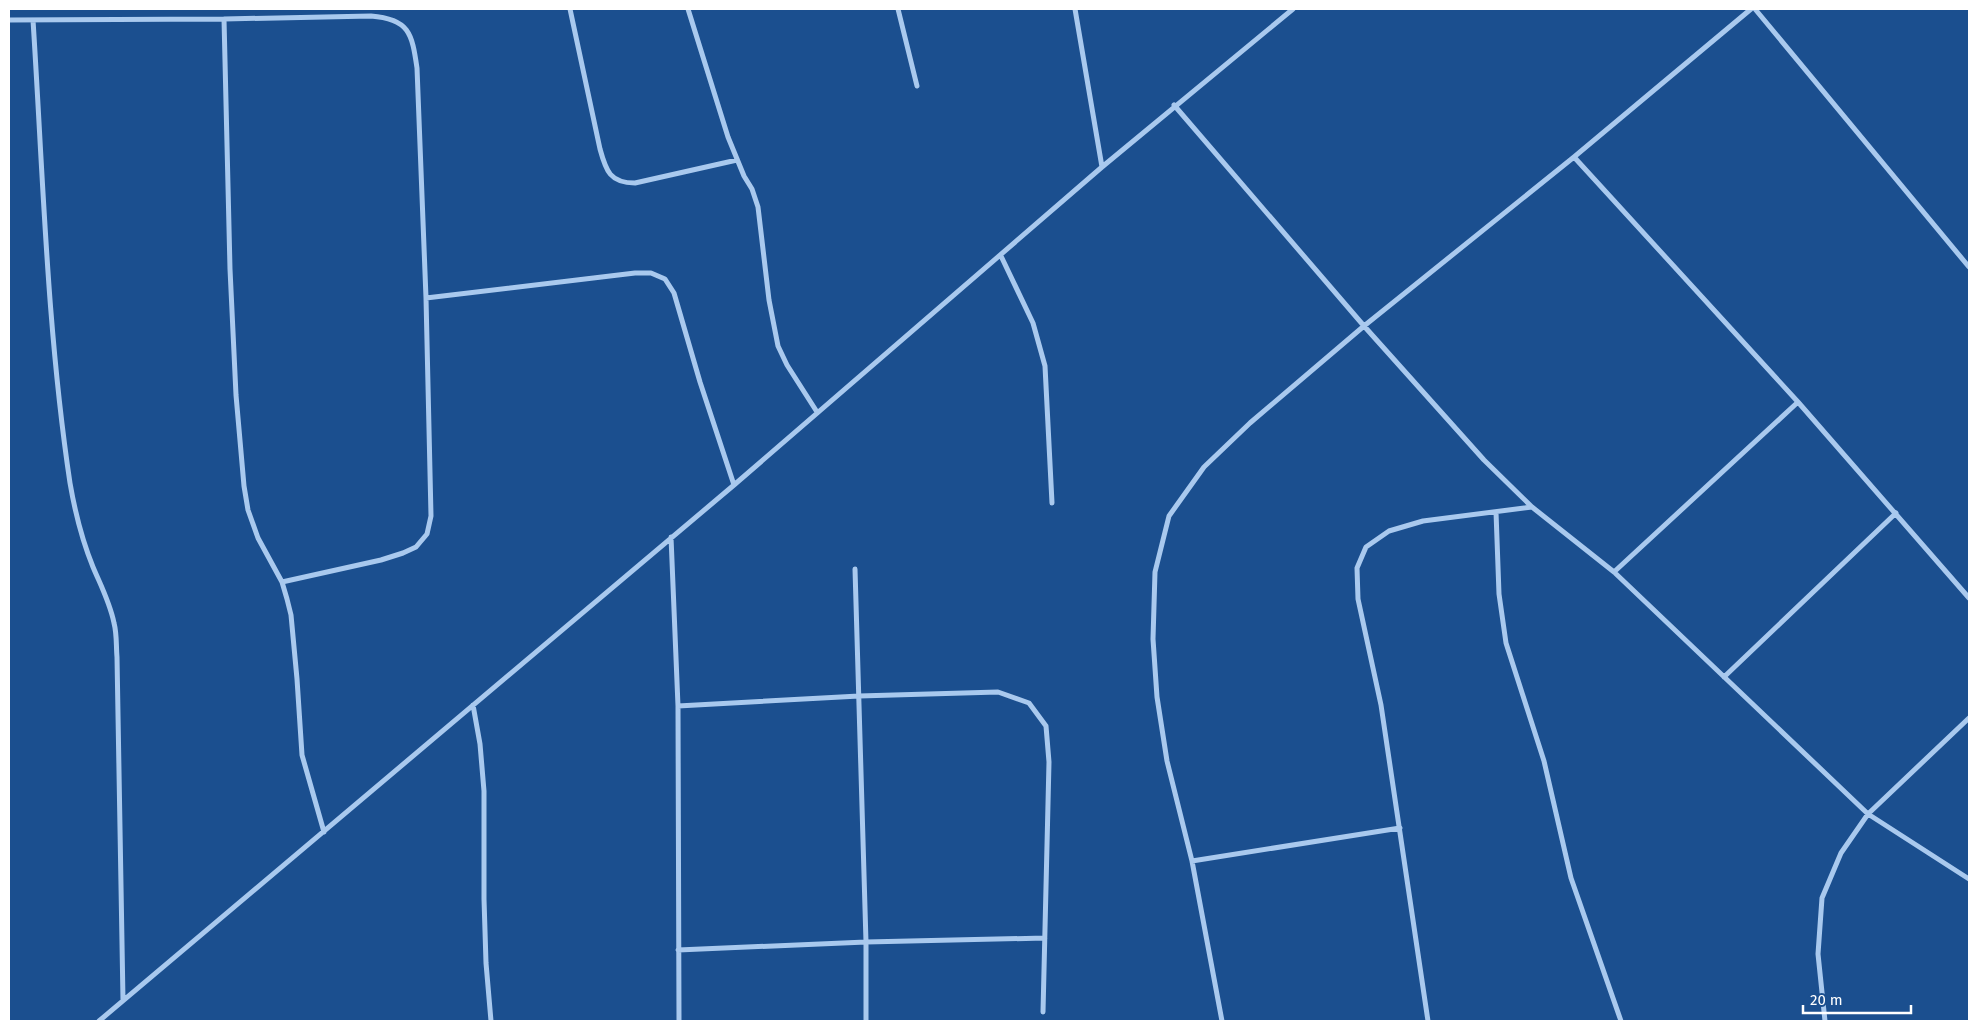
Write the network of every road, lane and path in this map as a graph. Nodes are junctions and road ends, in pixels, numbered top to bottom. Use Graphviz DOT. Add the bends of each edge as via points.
graph roads {
  1 [pos="570,9"];
  2 [pos="688,9"];
  3 [pos="898,9"];
  4 [pos="1075,9"];
  5 [pos="1293,9"];
  6 [pos="1753,9"];
  7 [pos="224,19"];
  8 [pos="9,20"];
  9 [pos="33,20"];
  10 [pos="917,86"];
  11 [pos="1174,105"];
  12 [pos="1574,156"];
  13 [pos="737,160"];
  14 [pos="1102,167"];
  15 [pos="1001,256"];
  16 [pos="1969,266"];
  17 [pos="426,298"];
  18 [pos="1364,326"];
  19 [pos="1798,402"];
  20 [pos="817,412"];
  21 [pos="734,485"];
  22 [pos="1052,503"];
  23 [pos="1532,507"];
  24 [pos="1496,512"];
  25 [pos="1896,513"];
  26 [pos="671,537"];
  27 [pos="855,569"];
  28 [pos="1614,572"];
  29 [pos="282,582"];
  30 [pos="1969,598"];
  31 [pos="1724,677"];
  32 [pos="859,696"];
  33 [pos="473,705"];
  34 [pos="678,706"];
  35 [pos="1969,718"];
  36 [pos="1868,814"];
  37 [pos="1400,828"];
  38 [pos="324,832"];
  39 [pos="1192,861"];
  40 [pos="1969,879"];
  41 [pos="1045,938"];
  42 [pos="866,942"];
  43 [pos="678,950"];
  44 [pos="123,1000"];
  45 [pos="1043,1012"];
  46 [pos="99,1021"];
  47 [pos="491,1021"];
  48 [pos="678,1021"];
  49 [pos="866,1021"];
  50 [pos="1222,1021"];
  51 [pos="1428,1021"];
  52 [pos="1621,1021"];
  53 [pos="1825,1021"];
  1 -- 13 [label="street" via="604,166 614,179 635,183"];
  2 -- 13 [label="street"];
  3 -- 10 [label="street"];
  4 -- 14 [label="street"];
  5 -- 11 [label="street"];
  6 -- 12 [label="street"];
  6 -- 16 [label="street"];
  7 -- 9 [label="street"];
  7 -- 17 [label="street" via="371,16 390,17 407,28 417,68"];
  7 -- 29 [label="street" via="230,270 244,486 258,538"];
  8 -- 9 [label="street"];
  9 -- 44 [label="street" via="53,347 64,436 81,533 115,626"];
  11 -- 14 [label="street"];
  11 -- 18 [label="street"];
  12 -- 18 [label="street"];
  12 -- 19 [label="street"];
  13 -- 20 [label="street" via="758,207 778,346"];
  14 -- 15 [label="street"];
  15 -- 20 [label="street"];
  15 -- 22 [label="street" via="1032,322 1045,366"];
  17 -- 21 [label="street" via="635,273 651,273 665,279 674,293"];
  17 -- 29 [label="street" via="431,516 427,534 416,547 403,553"];
  18 -- 23 [label="street" via="1484,460"];
  18 -- 39 [label="street" via="1250,423 1204,467 1169,516 1155,572 1153,639 1157,697 1167,761"];
  19 -- 25 [label="street"];
  19 -- 28 [label="street"];
  20 -- 21 [label="street"];
  21 -- 26 [label="street"];
  23 -- 24 [label="street"];
  23 -- 28 [label="street"];
  24 -- 37 [label="street" via="1423,521 1389,531 1366,547 1357,568 1358,599 1381,705"];
  24 -- 52 [label="street" via="1499,594 1506,643 1544,761 1571,878"];
  25 -- 30 [label="street"];
  25 -- 31 [label="street"];
  26 -- 33 [label="street"];
  26 -- 34 [label="street"];
  27 -- 32 [label="street"];
  28 -- 31 [label="street"];
  29 -- 38 [label="street" via="291,615 302,756"];
  31 -- 36 [label="street"];
  32 -- 34 [label="street"];
  32 -- 41 [label="street" via="998,692 1029,702 1046,726 1049,762"];
  32 -- 42 [label="street"];
  33 -- 38 [label="street"];
  33 -- 47 [label="street" via="484,791 484,908"];
  34 -- 43 [label="street"];
  35 -- 36 [label="street"];
  36 -- 40 [label="street"];
  36 -- 53 [label="street" via="1841,853 1822,898 1818,954"];
  37 -- 39 [label="street"];
  37 -- 51 [label="street"];
  38 -- 44 [label="street"];
  39 -- 50 [label="street"];
  41 -- 42 [label="street"];
  41 -- 45 [label="street"];
  42 -- 43 [label="street"];
  42 -- 49 [label="street"];
  43 -- 48 [label="street"];
  44 -- 46 [label="street"];
}
